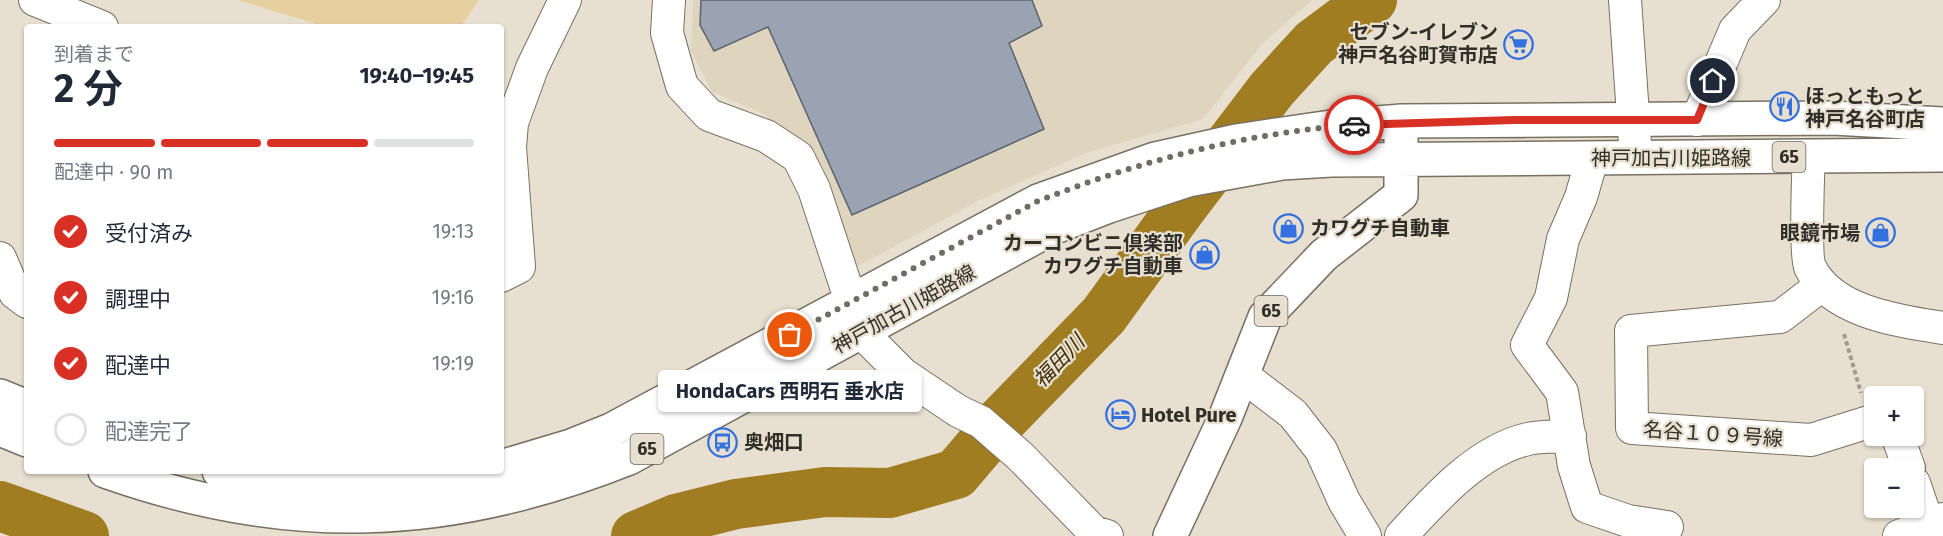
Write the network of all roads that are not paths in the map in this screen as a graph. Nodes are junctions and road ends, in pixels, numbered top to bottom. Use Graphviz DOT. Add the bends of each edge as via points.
graph roads {
  1 [pos="35,0"];
  2 [pos="565,0"];
  3 [pos="669,0"];
  4 [pos="1625,0"];
  5 [pos="1764,0"];
  6 [pos="95,24"];
  7 [pos="1633,120"];
  8 [pos="1697,120"];
  9 [pos="1402,122"];
  10 [pos="1943,124"];
  11 [pos="1943,155"];
  12 [pos="1809,157"];
  13 [pos="1636,158"];
  14 [pos="1592,159"];
  15 [pos="1399,160"];
  16 [pos="0,258"];
  17 [pos="504,274"];
  18 [pos="1827,291"];
  19 [pos="24,300"];
  20 [pos="856,317"];
  21 [pos="1943,328"];
  22 [pos="1242,375"];
  23 [pos="0,396"];
  24 [pos="24,405"];
  25 [pos="0,429"];
  26 [pos="1864,429"];
  27 [pos="1569,436"];
  28 [pos="24,439"];
  29 [pos="504,466"];
  30 [pos="114,474"];
  31 [pos="236,474"];
  32 [pos="465,474"];
  33 [pos="1924,500"];
  34 [pos="1936,521"];
  35 [pos="1667,527"];
  36 [pos="1107,536"];
  37 [pos="1170,536"];
  38 [pos="1365,536"];
  39 [pos="1401,536"];
  40 [pos="1899,536"];
  1 -- 6 [label="street"];
  2 -- 17 [label="street" via="532,68 512,123 510,147 519,267"];
  3 -- 20 [label="street" via="667,33 682,86 709,115 766,136 798,157 814,189"];
  4 -- 7 [label="street"];
  5 -- 8 [label="street" via="1735,30"];
  7 -- 8 [label="main road, 神戸加古川姫路線 / 65"];
  7 -- 9 [label="main road, 神戸加古川姫路線 / 65"];
  7 -- 13 [label="street"];
  8 -- 10 [label="main road, 神戸加古川姫路線 / 65" via="1833,118"];
  9 -- 15 [label="main road, 65"];
  9 -- 20 [label="main road, 神戸加古川姫路線 / 65" via="1338,126 1236,141 1155,159 1038,201"];
  11 -- 12 [label="main road, 神戸加古川姫路線 / 65"];
  12 -- 13 [label="main road, 神戸加古川姫路線 / 65"];
  12 -- 18 [label="street" via="1809,266"];
  13 -- 14 [label="main road, 神戸加古川姫路線 / 65"];
  14 -- 15 [label="main road, 神戸加古川姫路線 / 65"];
  14 -- 27 [label="street" via="1563,239 1551,298 1527,345 1562,392"];
  15 -- 20 [label="main road, 神戸加古川姫路線 / 65" via="1282,163 1231,171 1143,194 1050,229"];
  15 -- 22 [label="main road, 65" via="1401,195 1324,255 1265,317"];
  16 -- 19 [label="street" via="15,293"];
  18 -- 21 [label="street" via="1853,308"];
  18 -- 26 [label="street, 名谷１０９号線" via="1780,317 1631,331 1632,428 1810,440"];
  20 -- 29 [label="main road, 神戸加古川姫路線 / 65" via="611,430"];
  20 -- 30 [label="main road, 神戸加古川姫路線 / 65" via="629,458 550,487 470,507 386,516 303,516 220,505"];
  20 -- 36 [label="street" via="903,374 981,422 1022,457 1094,532"];
  22 -- 37 [label="main road, 65"];
  22 -- 38 [label="street" via="1293,414 1321,450"];
  23 -- 24 [label="main road"];
  25 -- 28 [label="main road"];
  27 -- 35 [label="street" via="1587,507 1628,521"];
  27 -- 39 [label="street" via="1527,439 1481,459 1442,491"];
  31 -- 32 [label="main road" via="332,486 408,483"];
  33 -- 34 [label="street"];
  34 -- 40 [label="street"];
}
